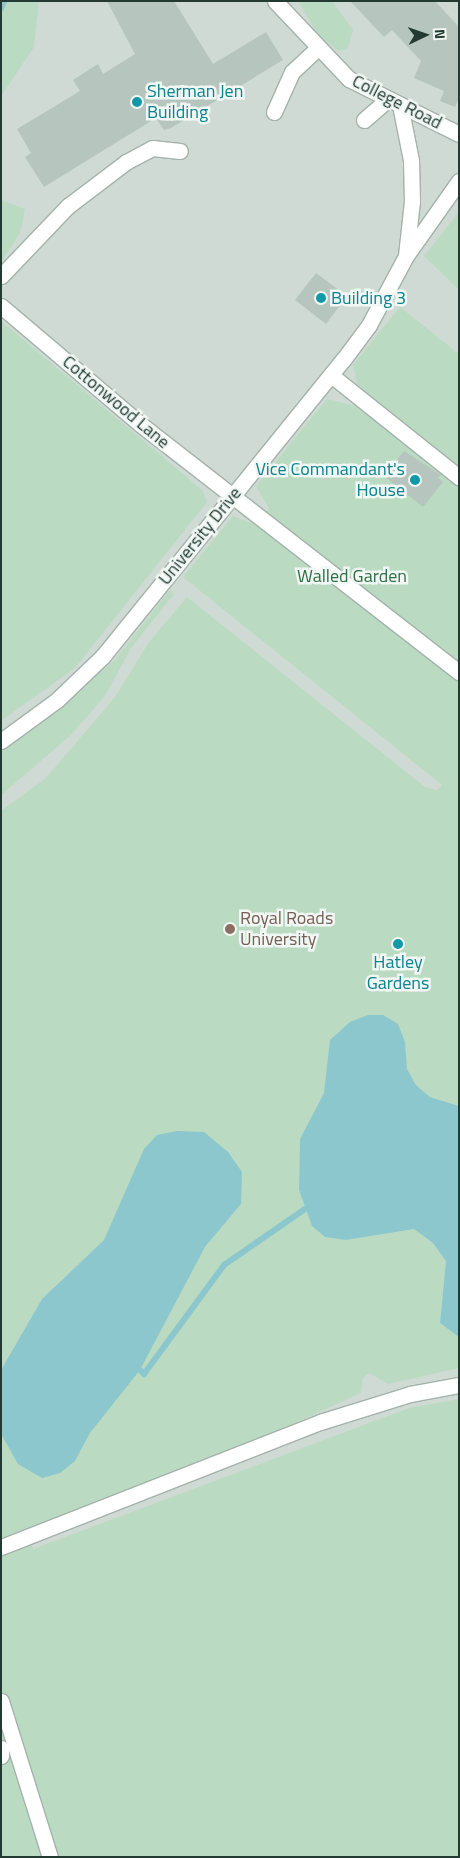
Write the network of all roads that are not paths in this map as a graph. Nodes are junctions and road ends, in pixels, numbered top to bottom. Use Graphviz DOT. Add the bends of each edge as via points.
graph roads {
  1 [pos="275,1"];
  2 [pos="318,48"];
  3 [pos="394,102"];
  4 [pos="274,112"];
  5 [pos="364,120"];
  6 [pos="459,134"];
  7 [pos="180,151"];
  8 [pos="459,181"];
  9 [pos="406,256"];
  10 [pos="1,276"];
  11 [pos="1,306"];
  12 [pos="331,375"];
  13 [pos="459,477"];
  14 [pos="233,495"];
  15 [pos="459,672"];
  16 [pos="1,742"];
  17 [pos="459,1385"];
  18 [pos="1,1547"];
  19 [pos="1,1701"];
  20 [pos="1,1748"];
  21 [pos="1,1756"];
  22 [pos="50,1857"];
  1 -- 2 [label="street, College Road"];
  2 -- 3 [label="street, College Road" via="349,79"];
  2 -- 4 [label="street" via="292,72"];
  3 -- 5 [label="street"];
  3 -- 6 [label="street, College Road"];
  3 -- 9 [label="street, University Drive" via="412,193"];
  7 -- 10 [label="street" via="152,148 126,162 68,206"];
  8 -- 9 [label="street, University Drive"];
  9 -- 12 [label="street, University Drive" via="369,325"];
  11 -- 14 [label="street, Cottonwood Lane"];
  12 -- 13 [label="street"];
  12 -- 14 [label="street, University Drive"];
  14 -- 15 [label="street, Cottonwood Lane"];
  14 -- 16 [label="street, University Drive" via="103,656 57,700"];
  17 -- 18 [label="street" via="410,1394 320,1422"];
  19 -- 22 [label="street"];
  20 -- 21 [label="street"];
}
